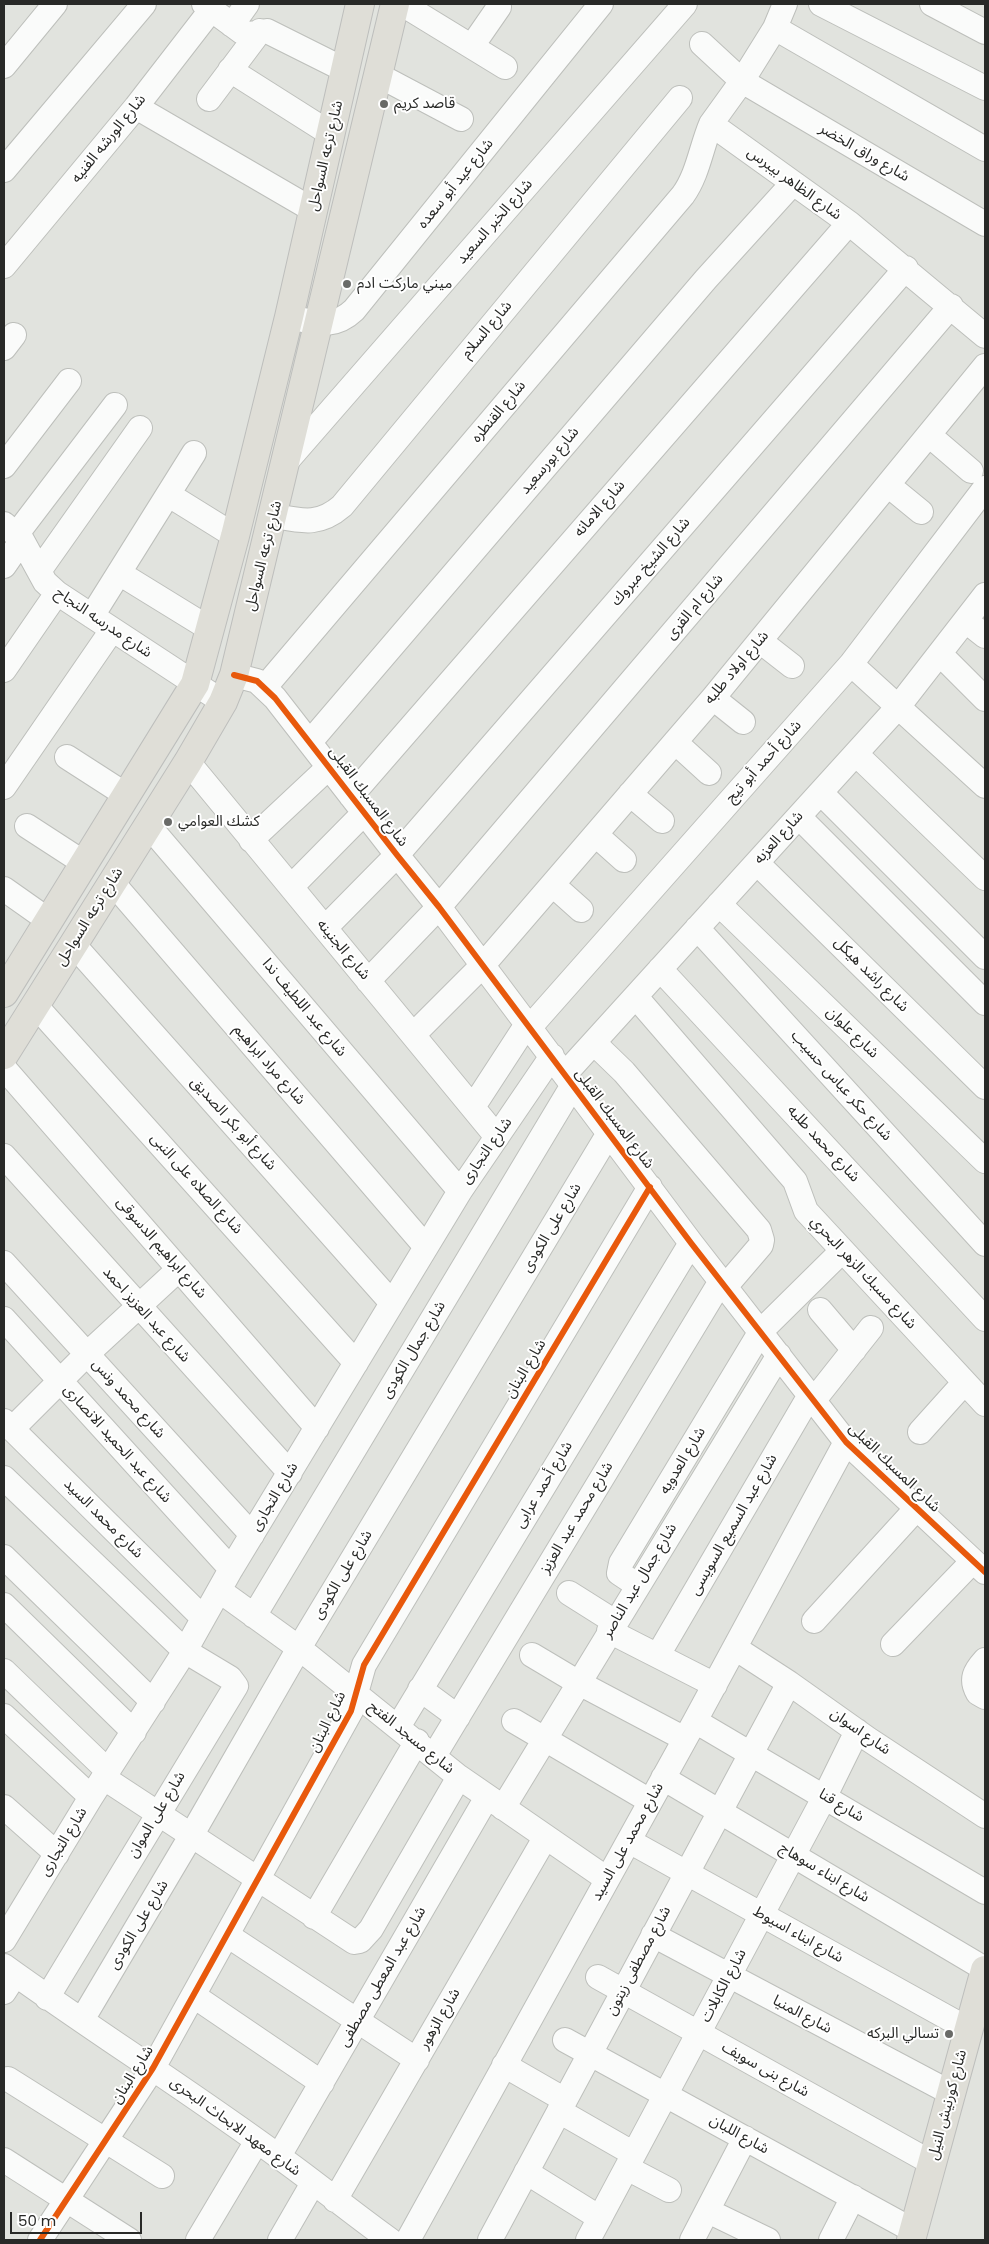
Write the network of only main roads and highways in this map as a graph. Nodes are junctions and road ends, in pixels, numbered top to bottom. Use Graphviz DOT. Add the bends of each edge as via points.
graph roads {
  1 [pos="360,4"];
  2 [pos="395,4"];
  3 [pos="8,983"];
  4 [pos="42,995"];
  5 [pos="4,1055"];
  6 [pos="985,1969"];
  7 [pos="977,2030"];
  8 [pos="918,2237"];
  1 -- 3 [label="main road, شارع ترعه السواحل" via="289,317 195,684"];
  2 -- 4 [label="main road, شارع ترعه السواحل" via="234,675 223,702 188,762"];
  3 -- 4 [label="main road"];
  4 -- 5 [label="main road, شارع ترعه السواحل"];
  6 -- 7 [label="main road, شارع كورنيش النيل"];
  7 -- 8 [label="main road, شارع كورنيش النيل"];
  7 -- 8 [label="main road, شارع كورنيش النيل" via="951,2093 932,2163"];
}
